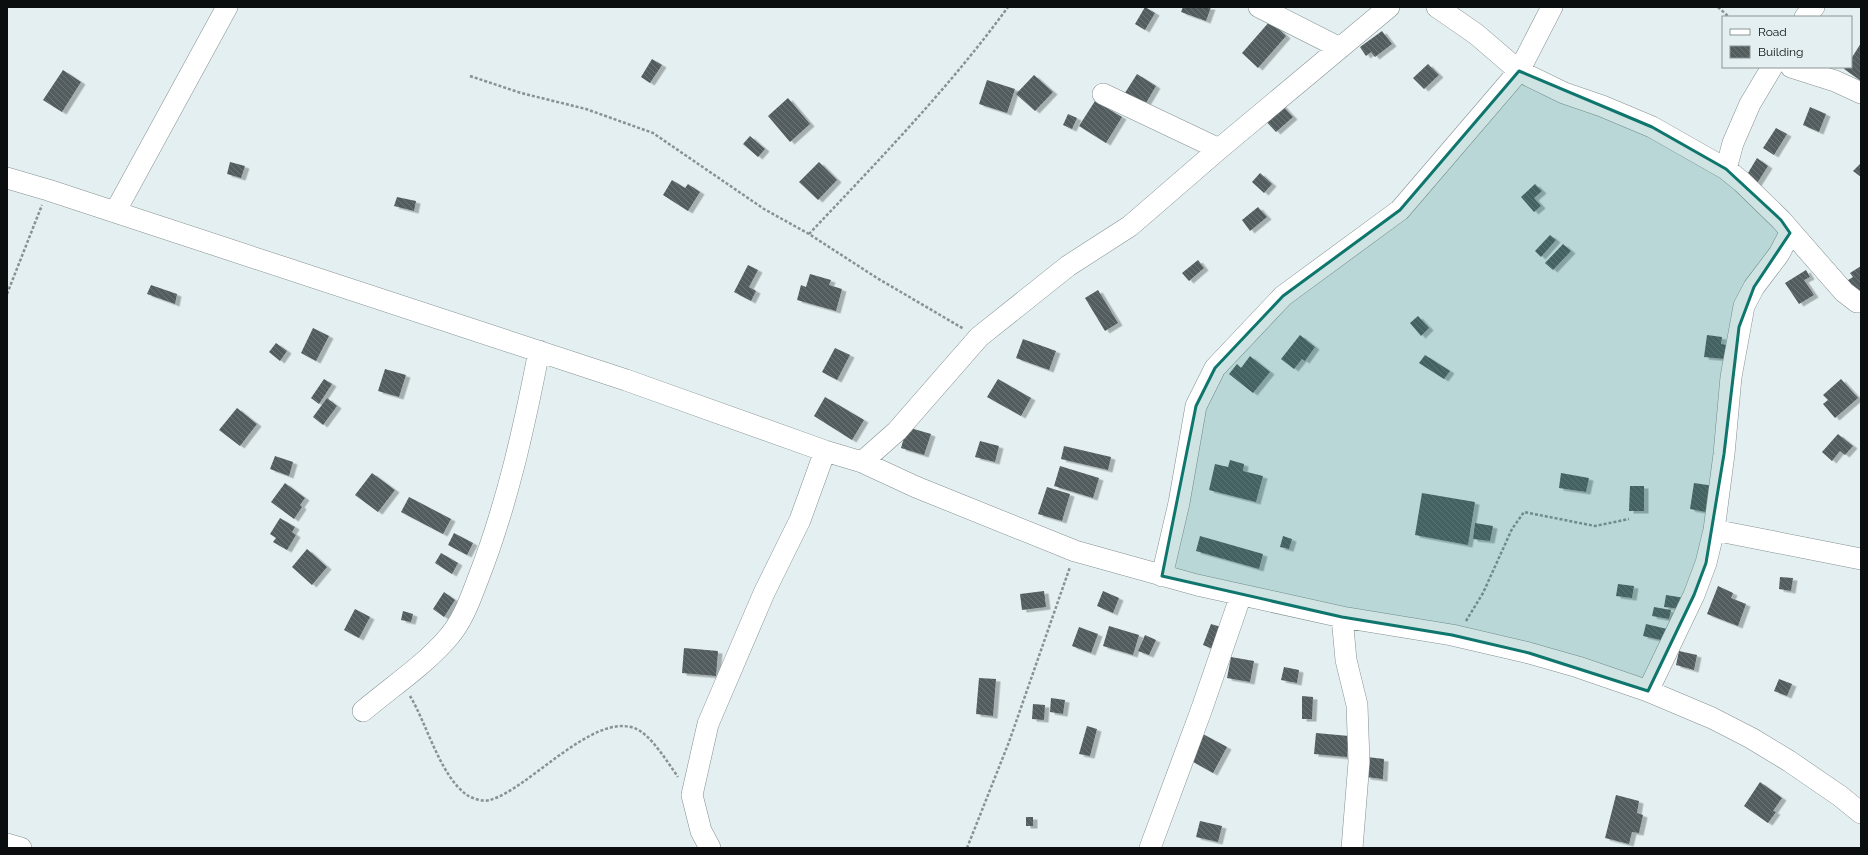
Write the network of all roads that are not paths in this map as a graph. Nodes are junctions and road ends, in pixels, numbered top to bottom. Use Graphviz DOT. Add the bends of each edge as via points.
graph roads {
  1 [pos="227,7"];
  2 [pos="1259,7"];
  3 [pos="1389,7"];
  4 [pos="1437,7"];
  5 [pos="1552,7"];
  6 [pos="1814,7"];
  7 [pos="1806,16"];
  8 [pos="1340,48"];
  9 [pos="1771,68"];
  10 [pos="1795,68"];
  11 [pos="1519,71"];
  12 [pos="1861,93"];
  13 [pos="1102,94"];
  14 [pos="1219,149"];
  15 [pos="1726,169"];
  16 [pos="7,178"];
  17 [pos="115,212"];
  18 [pos="1790,233"];
  19 [pos="1861,302"];
  20 [pos="539,351"];
  21 [pos="825,451"];
  22 [pos="862,462"];
  23 [pos="1714,530"];
  24 [pos="1861,559"];
  25 [pos="1162,576"];
  26 [pos="1241,595"];
  27 [pos="1342,617"];
  28 [pos="1648,691"];
  29 [pos="363,711"];
  30 [pos="1861,813"];
  31 [pos="7,844"];
  32 [pos="21,848"];
  33 [pos="710,848"];
  34 [pos="1150,848"];
  35 [pos="1352,848"];
  1 -- 17 [label="street"];
  2 -- 8 [label="street"];
  3 -- 8 [label="street"];
  4 -- 11 [label="street" via="1476,34"];
  5 -- 11 [label="street"];
  6 -- 7 [label="street"];
  8 -- 14 [label="street"];
  9 -- 15 [label="street" via="1750,104 1733,143"];
  10 -- 12 [label="street" via="1835,81"];
  11 -- 15 [label="street" via="1564,93 1652,127"];
  11 -- 25 [label="street" via="1400,210 1283,296 1215,368 1196,406 1179,504"];
  13 -- 14 [label="street"];
  14 -- 22 [label="street" via="1130,226 1068,266 978,337 897,431"];
  15 -- 18 [label="street" via="1781,220"];
  16 -- 17 [label="street"];
  17 -- 20 [label="street"];
  18 -- 19 [label="street" via="1844,292 1857,302"];
  18 -- 23 [label="street" via="1744,306 1731,377"];
  20 -- 21 [label="street"];
  20 -- 29 [label="street" via="516,459 487,556 470,600 446,640"];
  21 -- 22 [label="street"];
  21 -- 33 [label="street" via="800,520 764,593 708,724 692,795 701,831"];
  22 -- 25 [label="street" via="923,490 1075,551"];
  23 -- 24 [label="street"];
  23 -- 28 [label="street" via="1706,563 1694,595"];
  25 -- 26 [label="street"];
  26 -- 27 [label="street"];
  26 -- 34 [label="street"];
  27 -- 28 [label="street" via="1452,635 1529,653 1578,666"];
  27 -- 35 [label="street" via="1346,660 1357,705 1359,762"];
  28 -- 30 [label="street" via="1712,718 1751,738 1789,761"];
  31 -- 32 [label="street"];
}
